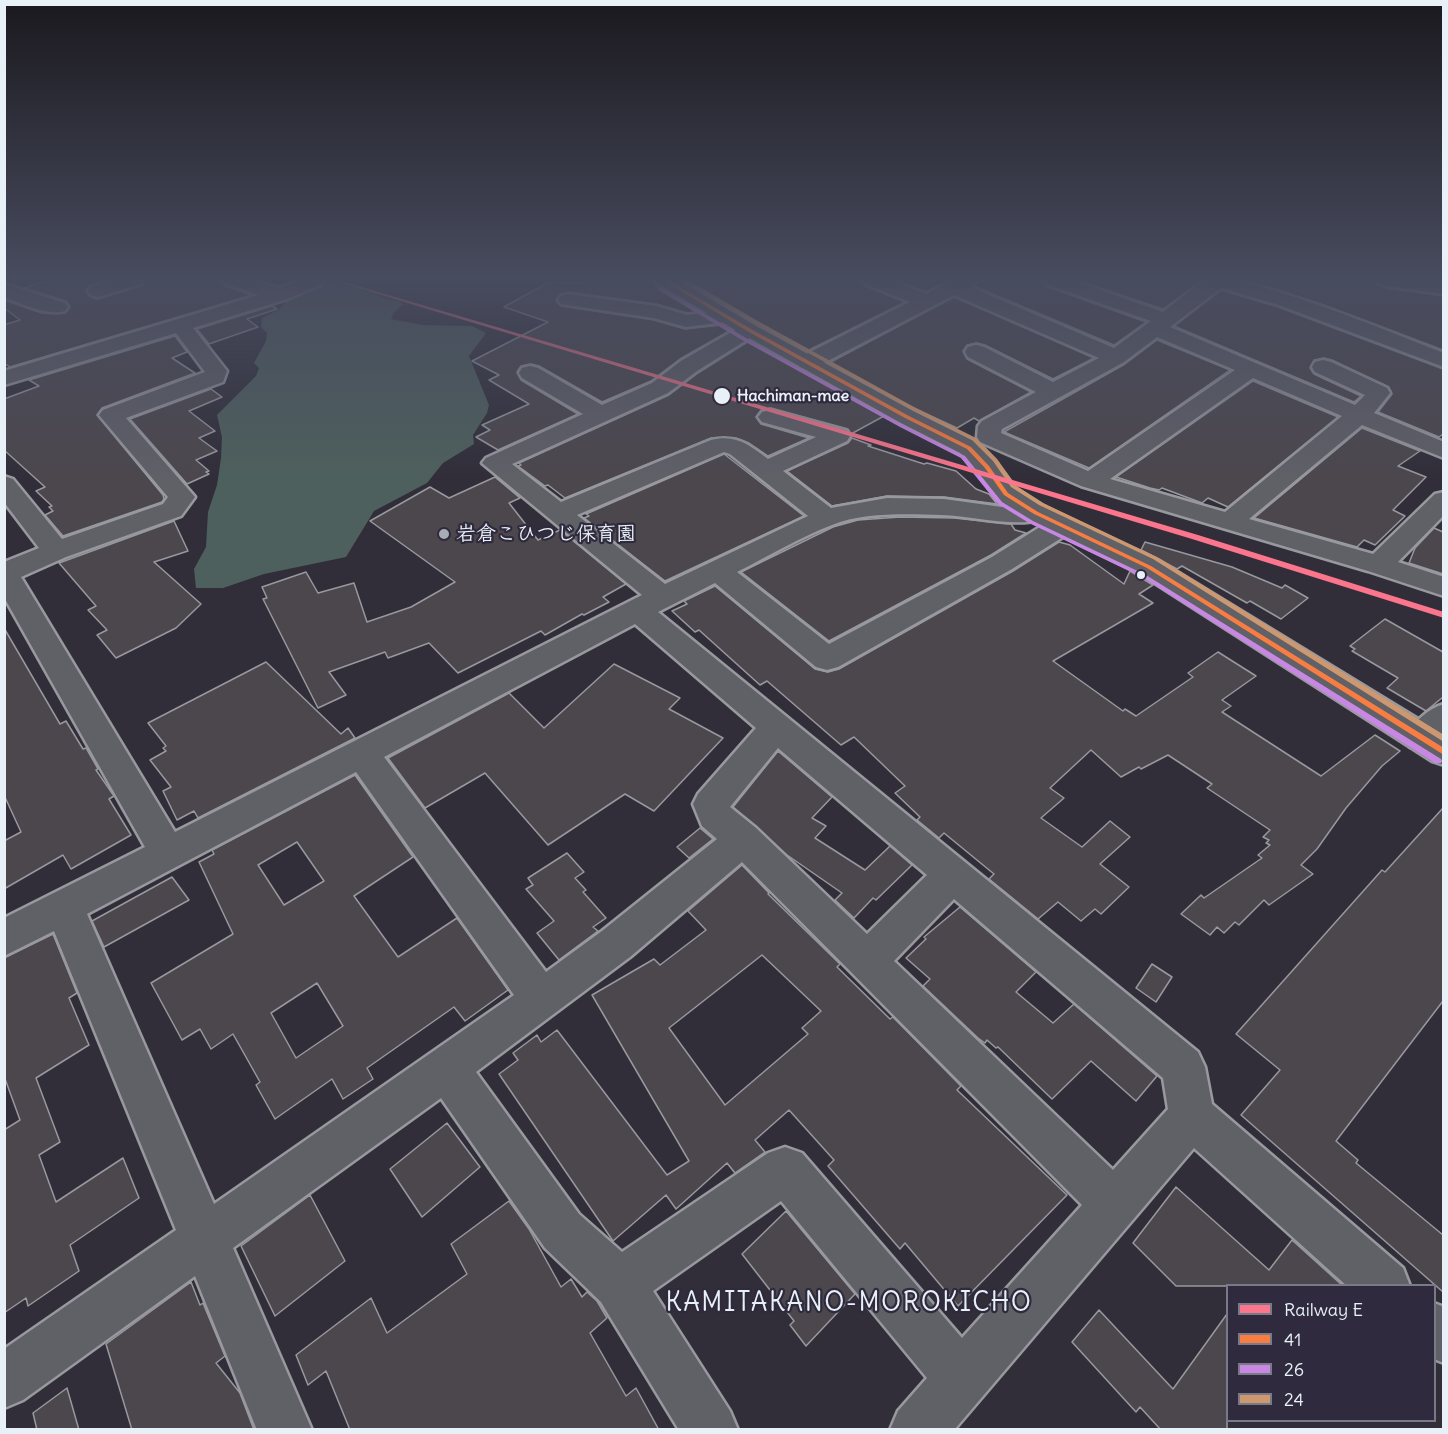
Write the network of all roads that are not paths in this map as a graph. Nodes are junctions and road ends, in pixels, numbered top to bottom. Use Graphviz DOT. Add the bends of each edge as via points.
graph roads {
  1 [pos="110,347"];
  2 [pos="196,347"];
  3 [pos="721,347"];
  4 [pos="780,347"];
  5 [pos="837,347"];
  6 [pos="1095,347"];
  7 [pos="1129,347"];
  8 [pos="1206,347"];
  9 [pos="1406,347"];
  10 [pos="976,352"];
  11 [pos="1116,357"];
  12 [pos="1443,361"];
  13 [pos="808,362"];
  14 [pos="1323,368"];
  15 [pos="1251,369"];
  16 [pos="530,373"];
  17 [pos="4,378"];
  18 [pos="1052,392"];
  19 [pos="777,410"];
  20 [pos="1360,414"];
  21 [pos="602,415"];
  22 [pos="979,443"];
  23 [pos="1443,451"];
  24 [pos="765,470"];
  25 [pos="1090,481"];
  26 [pos="4,484"];
  27 [pos="1443,500"];
  28 [pos="559,513"];
  29 [pos="826,517"];
  30 [pos="1048,520"];
  31 [pos="1228,523"];
  32 [pos="56,551"];
  33 [pos="1378,565"];
  34 [pos="717,570"];
  35 [pos="1443,587"];
  36 [pos="651,604"];
  37 [pos="777,726"];
  38 [pos="1436,735"];
  39 [pos="362,753"];
  40 [pos="743,838"];
  41 [pos="168,853"];
  42 [pos="953,874"];
  43 [pos="64,907"];
  44 [pos="4,938"];
  45 [pos="867,961"];
  46 [pos="542,1000"];
  47 [pos="446,1068"];
  48 [pos="1192,1116"];
  49 [pos="1114,1204"];
  50 [pos="205,1239"];
  51 [pos="619,1284"];
  52 [pos="1383,1284"];
  53 [pos="962,1378"];
  54 [pos="4,1381"];
  55 [pos="285,1430"];
  56 [pos="711,1430"];
  57 [pos="917,1430"];
  1 -- 17 [label="street"];
  2 -- 32 [label="street" via="216,371 215,377 111,415 182,496 172,510"];
  3 -- 21 [label="street" via="660,388"];
  4 -- 13 [label="street"];
  5 -- 13 [label="street"];
  6 -- 11 [label="street"];
  7 -- 11 [label="street"];
  8 -- 15 [label="street"];
  9 -- 12 [label="street"];
  10 -- 18 [label="street"];
  11 -- 18 [label="street"];
  13 -- 22 [label="street" via="907,417"];
  14 -- 20 [label="street" via="1379,393"];
  15 -- 20 [label="street"];
  15 -- 25 [label="street"];
  16 -- 21 [label="street"];
  18 -- 22 [label="street" via="990,426"];
  19 -- 24 [label="street" via="797,425 838,436"];
  20 -- 23 [label="street"];
  20 -- 31 [label="street"];
  21 -- 28 [label="street" via="495,464"];
  22 -- 25 [label="street"];
  22 -- 30 [label="street" via="987,467 1006,494"];
  24 -- 28 [label="street" via="739,448 720,445"];
  24 -- 29 [label="street"];
  25 -- 31 [label="street"];
  26 -- 32 [label="street"];
  27 -- 33 [label="street"];
  28 -- 36 [label="street"];
  29 -- 30 [label="street" via="887,506 944,507"];
  29 -- 34 [label="street"];
  30 -- 34 [label="street" via="1002,563 827,659"];
  30 -- 38 [label="street" via="1149,567"];
  31 -- 33 [label="street"];
  32 -- 41 [label="street" via="5,573"];
  33 -- 35 [label="street"];
  34 -- 36 [label="street"];
  36 -- 37 [label="street"];
  36 -- 39 [label="street"];
  37 -- 40 [label="street" via="711,804 715,816"];
  37 -- 42 [label="street"];
  39 -- 41 [label="street"];
  39 -- 46 [label="street"];
  40 -- 45 [label="street"];
  40 -- 46 [label="street"];
  41 -- 43 [label="street"];
  42 -- 45 [label="street"];
  42 -- 48 [label="street" via="1183,1067"];
  43 -- 44 [label="street"];
  43 -- 50 [label="street"];
  45 -- 49 [label="street"];
  46 -- 47 [label="street"];
  47 -- 50 [label="street"];
  47 -- 51 [label="street" via="562,1231"];
  48 -- 49 [label="street"];
  48 -- 52 [label="street"];
  49 -- 53 [label="street"];
  50 -- 54 [label="street"];
  50 -- 55 [label="street"];
  51 -- 53 [label="street" via="785,1170"];
  51 -- 56 [label="street"];
  53 -- 57 [label="street"];
}
